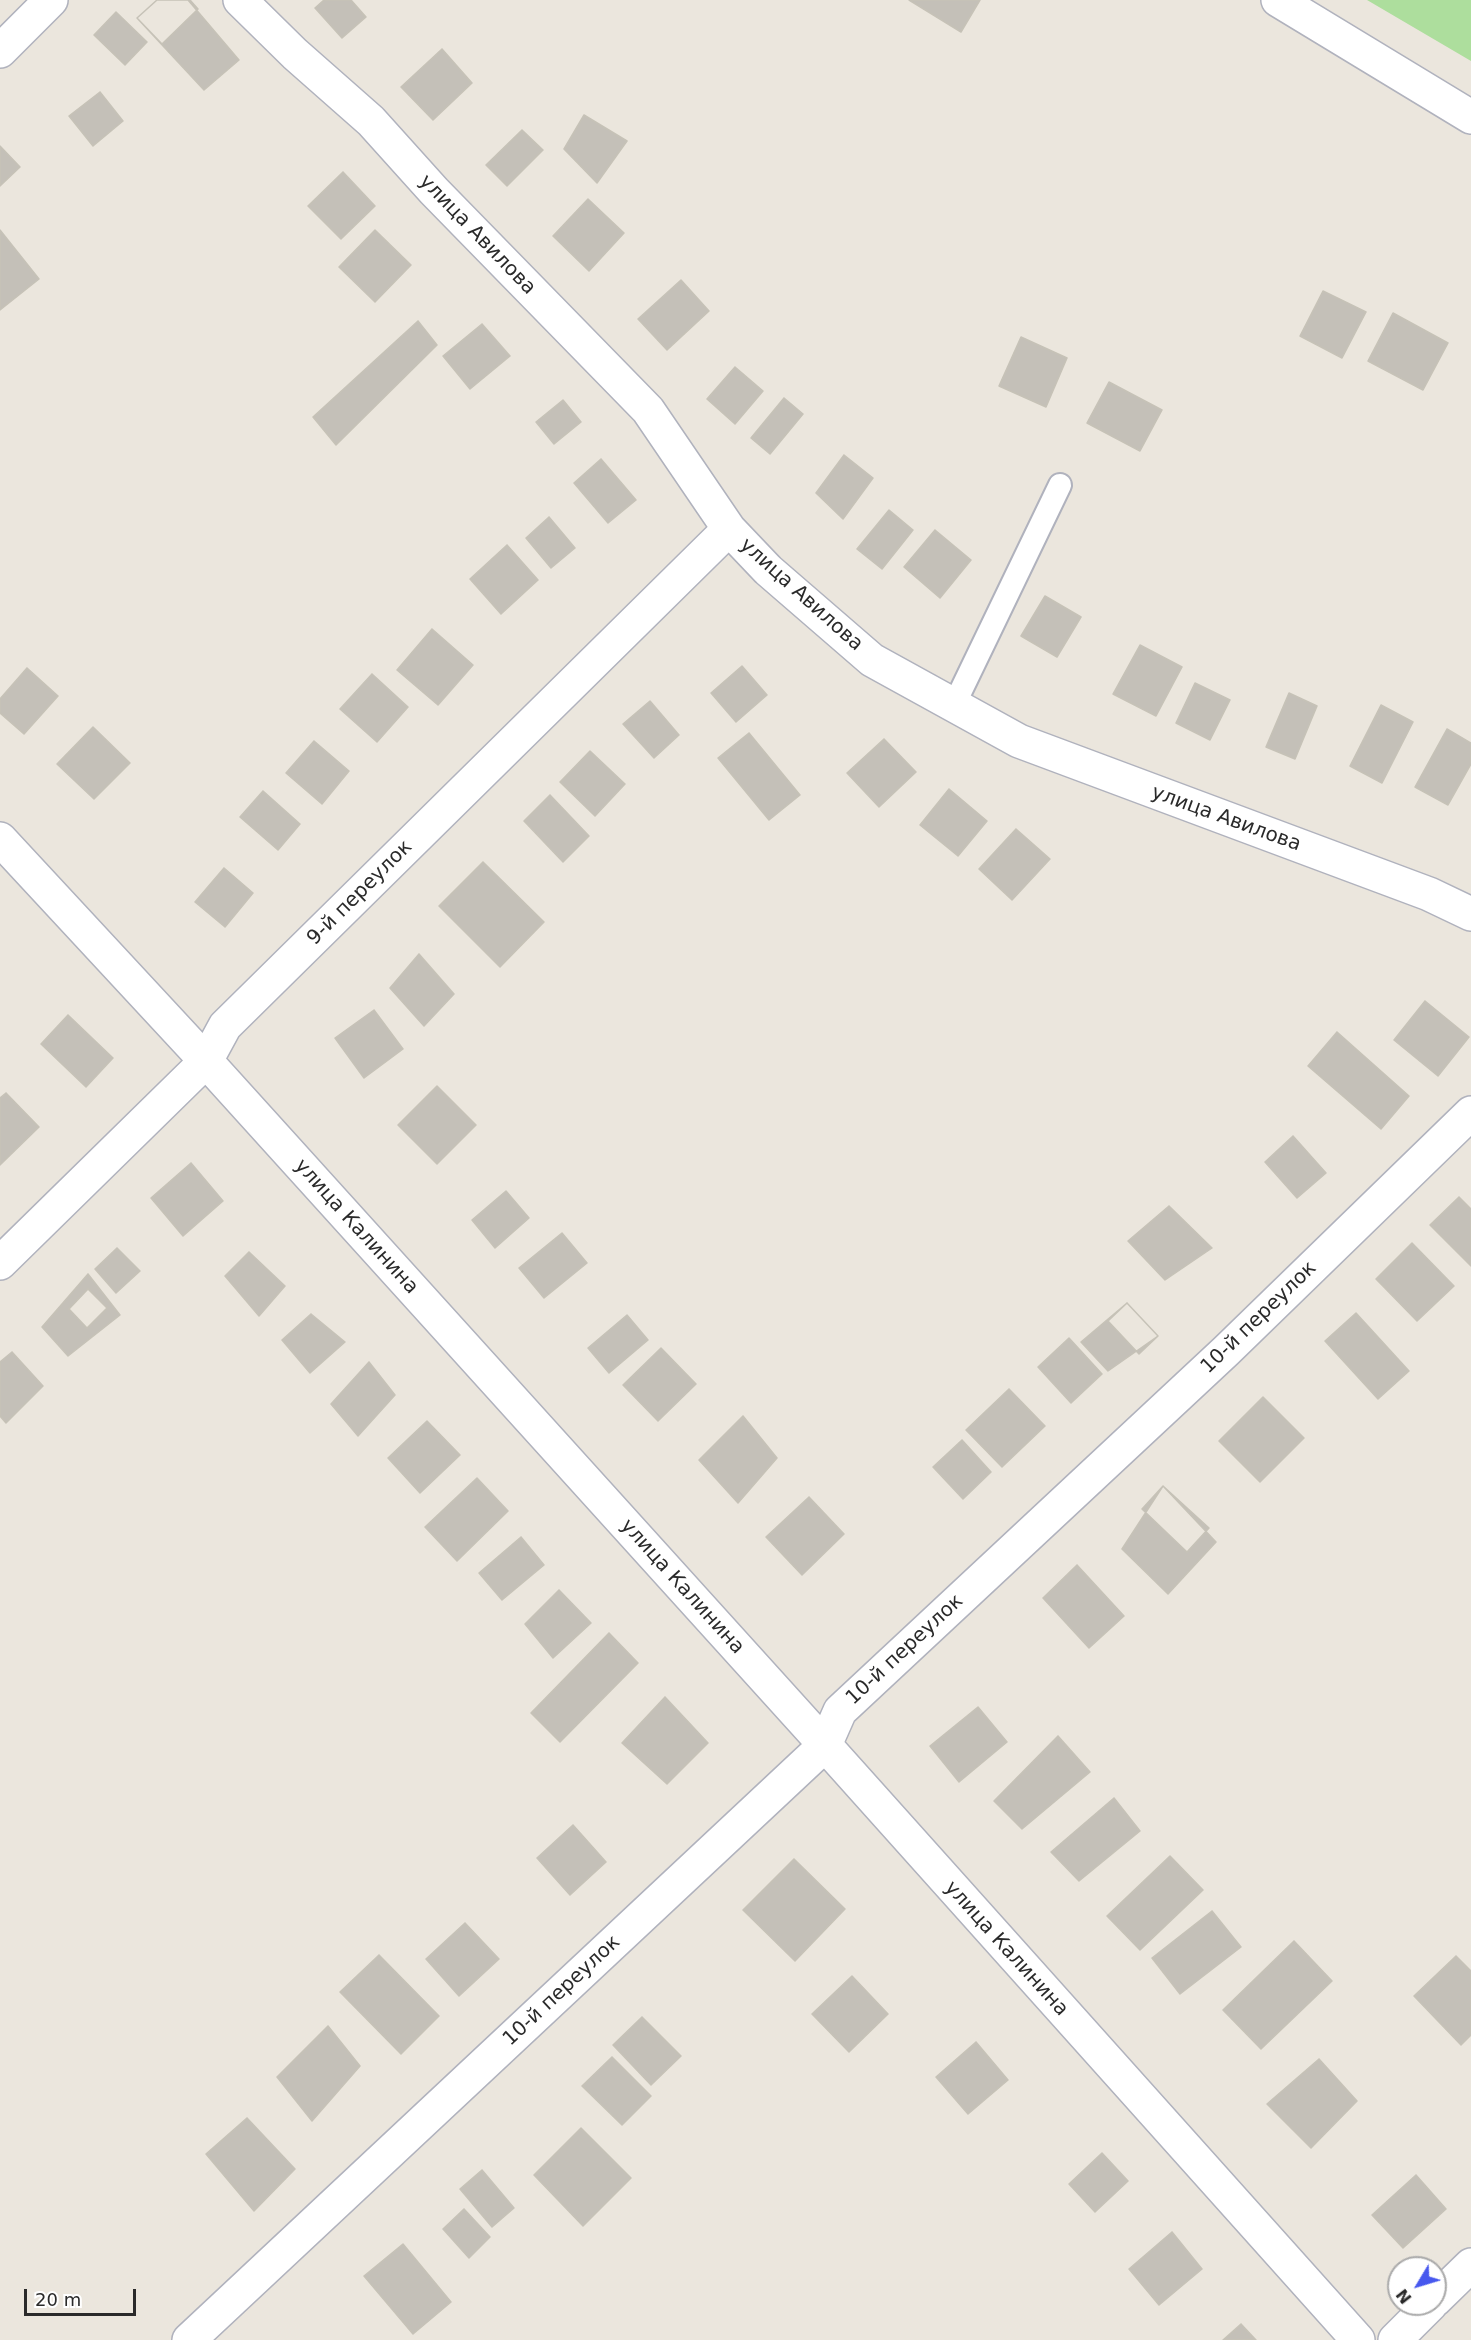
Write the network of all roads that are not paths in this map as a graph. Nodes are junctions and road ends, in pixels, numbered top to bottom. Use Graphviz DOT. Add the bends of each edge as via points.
graph roads {
  1 [pos="51,0"];
  2 [pos="240,0"];
  3 [pos="1278,0"];
  4 [pos="0,51"];
  5 [pos="1471,117"];
  6 [pos="1060,485"];
  7 [pos="729,529"];
  8 [pos="954,705"];
  9 [pos="0,839"];
  10 [pos="1471,914"];
  11 [pos="206,1060"];
  12 [pos="1471,1113"];
  13 [pos="0,1263"];
  14 [pos="825,1745"];
  15 [pos="1471,2265"];
  16 [pos="1447,2288"];
  17 [pos="1419,2316"];
  18 [pos="189,2340"];
  19 [pos="1358,2340"];
  20 [pos="1395,2340"];
  1 -- 4 [label="street"];
  2 -- 7 [label="street, улица Авилова" via="371,121 450,208 648,410"];
  3 -- 5 [label="street"];
  6 -- 8 [label="lane"];
  7 -- 8 [label="street, улица Авилова" via="768,570 872,660"];
  7 -- 11 [label="street, 9-й переулок" via="225,1026"];
  8 -- 10 [label="street, улица Авилова" via="1018,741 1429,894"];
  9 -- 11 [label="street, улица Калинина"];
  11 -- 13 [label="street, 9-й переулок"];
  11 -- 14 [label="street, улица Калинина"];
  12 -- 14 [label="street, 10-й переулок" via="1226,1351 840,1711"];
  14 -- 18 [label="street, 10-й переулок"];
  14 -- 19 [label="street, улица Калинина"];
  15 -- 16 [label="street"];
  17 -- 20 [label="street"];
}
